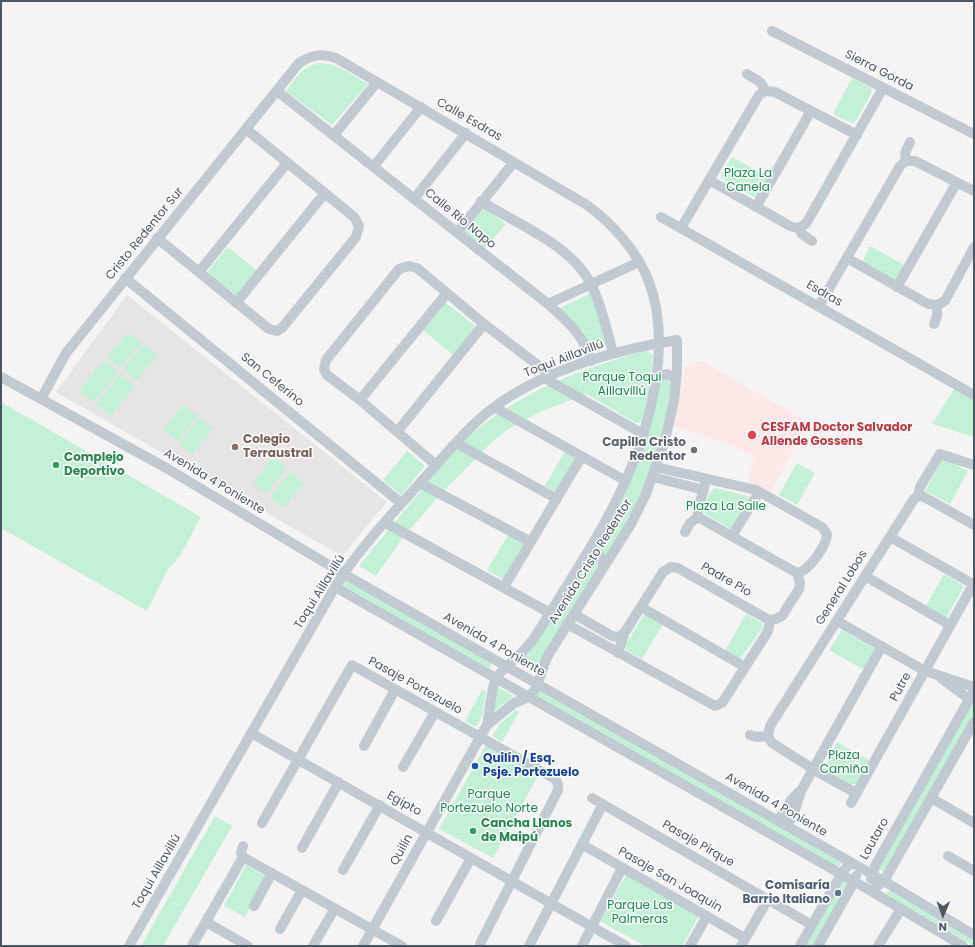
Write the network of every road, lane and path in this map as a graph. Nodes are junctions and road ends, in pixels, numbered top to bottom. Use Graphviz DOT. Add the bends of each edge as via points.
graph roads {
  1 [pos="772,32"];
  2 [pos="747,74"];
  3 [pos="377,82"];
  4 [pos="883,88"];
  5 [pos="277,91"];
  6 [pos="766,91"];
  7 [pos="421,107"];
  8 [pos="811,111"];
  9 [pos="246,129"];
  10 [pos="466,133"];
  11 [pos="974,134"];
  12 [pos="334,135"];
  13 [pos="857,135"];
  14 [pos="910,142"];
  15 [pos="906,161"];
  16 [pos="514,162"];
  17 [pos="287,163"];
  18 [pos="374,166"];
  19 [pos="709,180"];
  20 [pos="957,182"];
  21 [pos="974,191"];
  22 [pos="325,193"];
  23 [pos="414,199"];
  24 [pos="481,201"];
  25 [pos="756,207"];
  26 [pos="661,217"];
  27 [pos="681,228"];
  28 [pos="799,228"];
  29 [pos="457,233"];
  30 [pos="158,238"];
  31 [pos="812,241"];
  32 [pos="974,246"];
  33 [pos="847,258"];
  34 [pos="639,262"];
  35 [pos="199,272"];
  36 [pos="125,278"];
  37 [pos="591,285"];
  38 [pos="897,287"];
  39 [pos="447,293"];
  40 [pos="236,303"];
  41 [pos="548,304"];
  42 [pos="937,305"];
  43 [pos="819,306"];
  44 [pos="484,324"];
  45 [pos="934,324"];
  46 [pos="677,340"];
  47 [pos="658,343"];
  48 [pos="613,353"];
  49 [pos="591,361"];
  50 [pos="1,377"];
  51 [pos="549,377"];
  52 [pos="656,377"];
  53 [pos="676,382"];
  54 [pos="974,394"];
  55 [pos="41,399"];
  56 [pos="360,400"];
  57 [pos="494,407"];
  58 [pos="397,432"];
  59 [pos="643,434"];
  60 [pos="456,443"];
  61 [pos="582,456"];
  62 [pos="436,465"];
  63 [pos="974,465"];
  64 [pos="656,467"];
  65 [pos="653,477"];
  66 [pos="707,479"];
  67 [pos="626,481"];
  68 [pos="420,483"];
  69 [pos="704,490"];
  70 [pos="759,492"];
  71 [pos="918,496"];
  72 [pos="557,499"];
  73 [pos="402,503"];
  74 [pos="698,517"];
  75 [pos="386,522"];
  76 [pos="974,525"];
  77 [pos="685,532"];
  78 [pos="732,536"];
  79 [pos="890,537"];
  80 [pos="531,542"];
  81 [pos="585,557"];
  82 [pos="603,568"];
  83 [pos="797,573"];
  84 [pos="344,574"];
  85 [pos="865,576"];
  86 [pos="974,584"];
  87 [pos="336,588"];
  88 [pos="504,588"];
  89 [pos="641,607"];
  90 [pos="550,613"];
  91 [pos="574,614"];
  92 [pos="769,620"];
  93 [pos="837,621"];
  94 [pos="567,624"];
  95 [pos="950,625"];
  96 [pos="626,632"];
  97 [pos="882,646"];
  98 [pos="618,653"];
  99 [pos="745,666"];
  100 [pos="506,667"];
  101 [pos="925,671"];
  102 [pos="939,676"];
  103 [pos="496,678"];
  104 [pos="537,684"];
  105 [pos="974,687"];
  106 [pos="395,690"];
  107 [pos="972,695"];
  108 [pos="529,697"];
  109 [pos="435,712"];
  110 [pos="973,725"];
  111 [pos="487,726"];
  112 [pos="251,733"];
  113 [pos="750,735"];
  114 [pos="768,736"];
  115 [pos="481,737"];
  116 [pos="364,746"];
  117 [pos="298,759"];
  118 [pos="404,767"];
  119 [pos="813,768"];
  120 [pos="926,776"];
  121 [pos="339,782"];
  122 [pos="939,784"];
  123 [pos="802,789"];
  124 [pos="856,793"];
  125 [pos="592,798"];
  126 [pos="931,798"];
  127 [pos="851,803"];
  128 [pos="603,804"];
  129 [pos="380,805"];
  130 [pos="778,821"];
  131 [pos="262,823"];
  132 [pos="974,823"];
  133 [pos="787,826"];
  134 [pos="427,832"];
  135 [pos="583,845"];
  136 [pos="243,846"];
  137 [pos="302,848"];
  138 [pos="948,856"];
  139 [pos="243,857"];
  140 [pos="472,858"];
  141 [pos="852,864"];
  142 [pos="622,868"];
  143 [pos="343,870"];
  144 [pos="974,872"];
  145 [pos="272,873"];
  146 [pos="841,874"];
  147 [pos="872,874"];
  148 [pos="511,880"];
  149 [pos="884,881"];
  150 [pos="854,882"];
  151 [pos="302,890"];
  152 [pos="871,891"];
  153 [pos="768,899"];
  154 [pos="552,904"];
  155 [pos="254,906"];
  156 [pos="335,908"];
  157 [pos="901,909"];
  158 [pos="707,916"];
  159 [pos="436,921"];
  160 [pos="206,922"];
  161 [pos="812,925"];
  162 [pos="592,926"];
  163 [pos="280,929"];
  164 [pos="372,929"];
  165 [pos="974,935"];
  166 [pos="743,942"];
  167 [pos="480,944"];
  168 [pos="130,946"];
  169 [pos="192,946"];
  170 [pos="248,946"];
  171 [pos="313,946"];
  172 [pos="363,946"];
  173 [pos="402,946"];
  174 [pos="529,946"];
  175 [pos="582,946"];
  176 [pos="626,946"];
  177 [pos="690,946"];
  178 [pos="800,946"];
  179 [pos="818,946"];
  180 [pos="878,946"];
  181 [pos="963,946"];
  1 -- 4 [label="street, Sierra Gorda"];
  2 -- 6 [label="street" via="760,82"];
  3 -- 5 [label="street, Calle Esdras" via="336,58 313,55 299,63"];
  3 -- 7 [label="street, Calle Esdras"];
  3 -- 12 [label="street"];
  4 -- 11 [label="street, Sierra Gorda"];
  4 -- 13 [label="street"];
  5 -- 9 [label="street, Cristo Redentor Sur"];
  5 -- 12 [label="street, Calle Río Napo"];
  6 -- 8 [label="street" via="775,92"];
  6 -- 19 [label="street" via="759,95"];
  7 -- 10 [label="street, Calle Esdras"];
  7 -- 18 [label="street"];
  8 -- 13 [label="street"];
  8 -- 25 [label="street"];
  9 -- 17 [label="street"];
  9 -- 30 [label="street, Cristo Redentor Sur"];
  10 -- 16 [label="street, Calle Esdras"];
  10 -- 23 [label="street"];
  12 -- 18 [label="street, Calle Río Napo"];
  13 -- 28 [label="street" via="807,222"];
  14 -- 15 [label="street"];
  15 -- 20 [label="street" via="915,161"];
  15 -- 33 [label="street" via="900,166"];
  16 -- 24 [label="street"];
  16 -- 34 [label="street, Calle Esdras" via="595,211 625,242"];
  17 -- 22 [label="street"];
  17 -- 35 [label="street"];
  18 -- 23 [label="street, Calle Río Napo"];
  19 -- 25 [label="street"];
  19 -- 27 [label="street"];
  20 -- 21 [label="street"];
  20 -- 38 [label="street"];
  22 -- 40 [label="street"];
  22 -- 40 [label="street" via="354,217 359,226 356,238 277,331 268,329"];
  23 -- 29 [label="street, Calle Río Napo"];
  24 -- 29 [label="street"];
  24 -- 37 [label="street" via="553,244 573,261"];
  25 -- 28 [label="street" via="790,226"];
  26 -- 27 [label="street, Esdras"];
  27 -- 43 [label="street, Esdras"];
  28 -- 31 [label="street" via="805,237"];
  29 -- 41 [label="street, Calle Río Napo"];
  30 -- 35 [label="street"];
  30 -- 36 [label="street, Cristo Redentor Sur"];
  32 -- 42 [label="street" via="945,301"];
  33 -- 38 [label="street"];
  33 -- 43 [label="street"];
  34 -- 37 [label="street"];
  34 -- 47 [label="street, Calle Esdras" via="654,298"];
  35 -- 40 [label="street"];
  36 -- 55 [label="street, Cristo Redentor Sur" via="60,361"];
  36 -- 73 [label="street, San Ceferino"];
  37 -- 41 [label="street"];
  37 -- 48 [label="street" via="601,309"];
  38 -- 42 [label="street" via="928,304"];
  39 -- 44 [label="street"];
  39 -- 56 [label="street"];
  39 -- 56 [label="street" via="417,268 409,266 399,269 326,360 324,369 327,375"];
  41 -- 49 [label="street, Calle Río Napo" via="577,331"];
  42 -- 45 [label="street"];
  43 -- 54 [label="street, Esdras"];
  44 -- 51 [label="street"];
  44 -- 58 [label="street"];
  46 -- 47 [label="street, Toqui Aillavillú"];
  46 -- 53 [label="street, Avenida Cristo Redentor"];
  47 -- 48 [label="street, Toqui Aillavillú"];
  47 -- 52 [label="street, Avenida Cristo Redentor"];
  48 -- 49 [label="street, Toqui Aillavillú"];
  49 -- 51 [label="street, Toqui Aillavillú"];
  50 -- 55 [label="street, Avenida 4 Poniente"];
  51 -- 57 [label="street, Toqui Aillavillú" via="517,392"];
  51 -- 59 [label="street"];
  52 -- 53 [label="street" via="667,374"];
  52 -- 59 [label="street, Avenida Cristo Redentor"];
  53 -- 64 [label="street, Avenida Cristo Redentor" via="670,421"];
  55 -- 84 [label="street, Avenida 4 Poniente" via="168,469"];
  56 -- 58 [label="street"];
  57 -- 60 [label="street, Toqui Aillavillú"];
  57 -- 61 [label="street"];
  58 -- 62 [label="street"];
  59 -- 67 [label="street, Avenida Cristo Redentor"];
  60 -- 62 [label="street, Toqui Aillavillú"];
  60 -- 72 [label="street"];
  61 -- 67 [label="street"];
  61 -- 72 [label="street"];
  62 -- 68 [label="street, Toqui Aillavillú"];
  63 -- 71 [label="street, General Lobos" via="940,454 920,486"];
  64 -- 65 [label="street, Avenida Cristo Redentor"];
  64 -- 66 [label="street"];
  65 -- 69 [label="street"];
  65 -- 82 [label="street, Avenida Cristo Redentor" via="640,508"];
  66 -- 69 [label="street"];
  66 -- 70 [label="street"];
  67 -- 81 [label="street, Avenida Cristo Redentor"];
  68 -- 73 [label="street, Toqui Aillavillú"];
  68 -- 80 [label="street"];
  69 -- 74 [label="street"];
  70 -- 78 [label="street"];
  70 -- 83 [label="street" via="822,527 827,534 826,541 808,569"];
  71 -- 76 [label="street"];
  71 -- 79 [label="street, General Lobos"];
  72 -- 80 [label="street"];
  73 -- 75 [label="street, Toqui Aillavillú"];
  74 -- 77 [label="street" via="690,523"];
  74 -- 78 [label="street"];
  75 -- 84 [label="street, Toqui Aillavillú"];
  75 -- 88 [label="street"];
  78 -- 83 [label="street"];
  79 -- 85 [label="street, General Lobos"];
  79 -- 86 [label="street"];
  80 -- 88 [label="street"];
  81 -- 82 [label="street" via="598,555 603,560"];
  81 -- 90 [label="street, Avenida Cristo Redentor"];
  82 -- 91 [label="street, Avenida Cristo Redentor"];
  83 -- 92 [label="street" via="799,589 782,616"];
  84 -- 87 [label="street, Toqui Aillavillú"];
  84 -- 100 [label="street, Avenida 4 Poniente"];
  85 -- 93 [label="street, General Lobos"];
  85 -- 95 [label="street"];
  86 -- 95 [label="street, Putre"];
  87 -- 103 [label="street"];
  87 -- 112 [label="street, Toqui Aillavillú"];
  88 -- 90 [label="street"];
  89 -- 92 [label="street, Padre Pío" via="663,572 675,567"];
  89 -- 96 [label="street, Padre Pío"];
  89 -- 99 [label="street"];
  90 -- 100 [label="street, Avenida Cristo Redentor" via="530,643"];
  91 -- 94 [label="street, Avenida Cristo Redentor"];
  91 -- 96 [label="street" via="612,636"];
  92 -- 99 [label="street" via="767,634"];
  93 -- 97 [label="street"];
  93 -- 114 [label="street, General Lobos" via="770,726"];
  94 -- 98 [label="street"];
  94 -- 104 [label="street, Avenida Cristo Redentor" via="547,657"];
  95 -- 101 [label="street, Putre"];
  96 -- 98 [label="street, Padre Pío"];
  97 -- 101 [label="street"];
  97 -- 119 [label="street"];
  98 -- 99 [label="street" via="710,705 719,705"];
  100 -- 103 [label="street, Avenida Cristo Redentor"];
  100 -- 104 [label="street, Avenida 4 Poniente"];
  101 -- 102 [label="street"];
  101 -- 124 [label="street, Putre"];
  102 -- 105 [label="street"];
  102 -- 107 [label="street"];
  103 -- 108 [label="street"];
  103 -- 111 [label="street, Quilín"];
  104 -- 108 [label="street, Avenida Cristo Redentor"];
  104 -- 130 [label="street, Avenida 4 Poniente"];
  106 -- 109 [label="street, Pasaje Portezuelo"];
  106 -- 116 [label="street"];
  106 -- 117 [label="street, Pasaje Portezuelo" via="352,665"];
  107 -- 120 [label="street, Lautaro"];
  108 -- 111 [label="street, Quilín" via="514,703"];
  108 -- 146 [label="street"];
  109 -- 115 [label="street, Pasaje Portezuelo"];
  109 -- 118 [label="street"];
  110 -- 122 [label="street"];
  111 -- 115 [label="street, Quilín"];
  112 -- 117 [label="street, Egipto"];
  112 -- 168 [label="street, Toqui Aillavillú"];
  113 -- 114 [label="street" via="756,738"];
  114 -- 119 [label="street" via="772,743"];
  115 -- 134 [label="street, Quilín"];
  115 -- 148 [label="street, Pasaje Portezuelo" via="555,779 558,784 558,790"];
  117 -- 121 [label="street, Egipto"];
  117 -- 131 [label="street"];
  119 -- 123 [label="street"];
  119 -- 124 [label="street"];
  120 -- 122 [label="street"];
  120 -- 147 [label="street, Lautaro"];
  121 -- 129 [label="street, Egipto"];
  121 -- 137 [label="street"];
  122 -- 126 [label="street"];
  123 -- 130 [label="street" via="791,800"];
  123 -- 133 [label="street"];
  124 -- 127 [label="street, Putre"];
  125 -- 128 [label="street, Pasaje Pirque"];
  126 -- 132 [label="street"];
  126 -- 149 [label="street"];
  128 -- 135 [label="street"];
  128 -- 153 [label="street, Pasaje Pirque"];
  129 -- 134 [label="street, Egipto"];
  129 -- 143 [label="street"];
  130 -- 133 [label="street, Avenida 4 Poniente"];
  133 -- 141 [label="street, Avenida 4 Poniente"];
  134 -- 140 [label="street, Egipto"];
  134 -- 164 [label="street, Quilín"];
  135 -- 142 [label="street, Pasaje San Joaquin"];
  135 -- 154 [label="street"];
  136 -- 139 [label="street"];
  138 -- 144 [label="street"];
  139 -- 145 [label="street"];
  139 -- 160 [label="street"];
  140 -- 148 [label="street, Egipto"];
  140 -- 159 [label="street"];
  141 -- 146 [label="street" via="845,867"];
  141 -- 147 [label="street, Avenida 4 Poniente"];
  141 -- 150 [label="street" via="856,875"];
  142 -- 158 [label="street, Pasaje San Joaquin"];
  142 -- 162 [label="street"];
  145 -- 151 [label="street"];
  145 -- 155 [label="street"];
  146 -- 150 [label="street"];
  146 -- 161 [label="street"];
  147 -- 149 [label="street, Avenida 4 Poniente"];
  147 -- 152 [label="street, Lautaro"];
  148 -- 154 [label="street, Egipto"];
  148 -- 167 [label="street"];
  149 -- 152 [label="street"];
  149 -- 165 [label="street, Avenida 4 Poniente"];
  150 -- 152 [label="street"];
  150 -- 179 [label="street"];
  151 -- 156 [label="street"];
  151 -- 163 [label="street"];
  152 -- 157 [label="street"];
  153 -- 161 [label="street, Pasaje Pirque"];
  153 -- 166 [label="street"];
  154 -- 162 [label="street, Egipto"];
  154 -- 174 [label="street"];
  156 -- 164 [label="street"];
  156 -- 171 [label="street"];
  157 -- 180 [label="street"];
  157 -- 181 [label="street"];
  158 -- 166 [label="street, Pasaje San Joaquin"];
  158 -- 177 [label="street"];
  160 -- 169 [label="street"];
  160 -- 170 [label="street"];
  161 -- 178 [label="street"];
  162 -- 175 [label="street"];
  162 -- 176 [label="street, Egipto"];
  164 -- 172 [label="street, Quilín"];
  164 -- 173 [label="street"];
}
